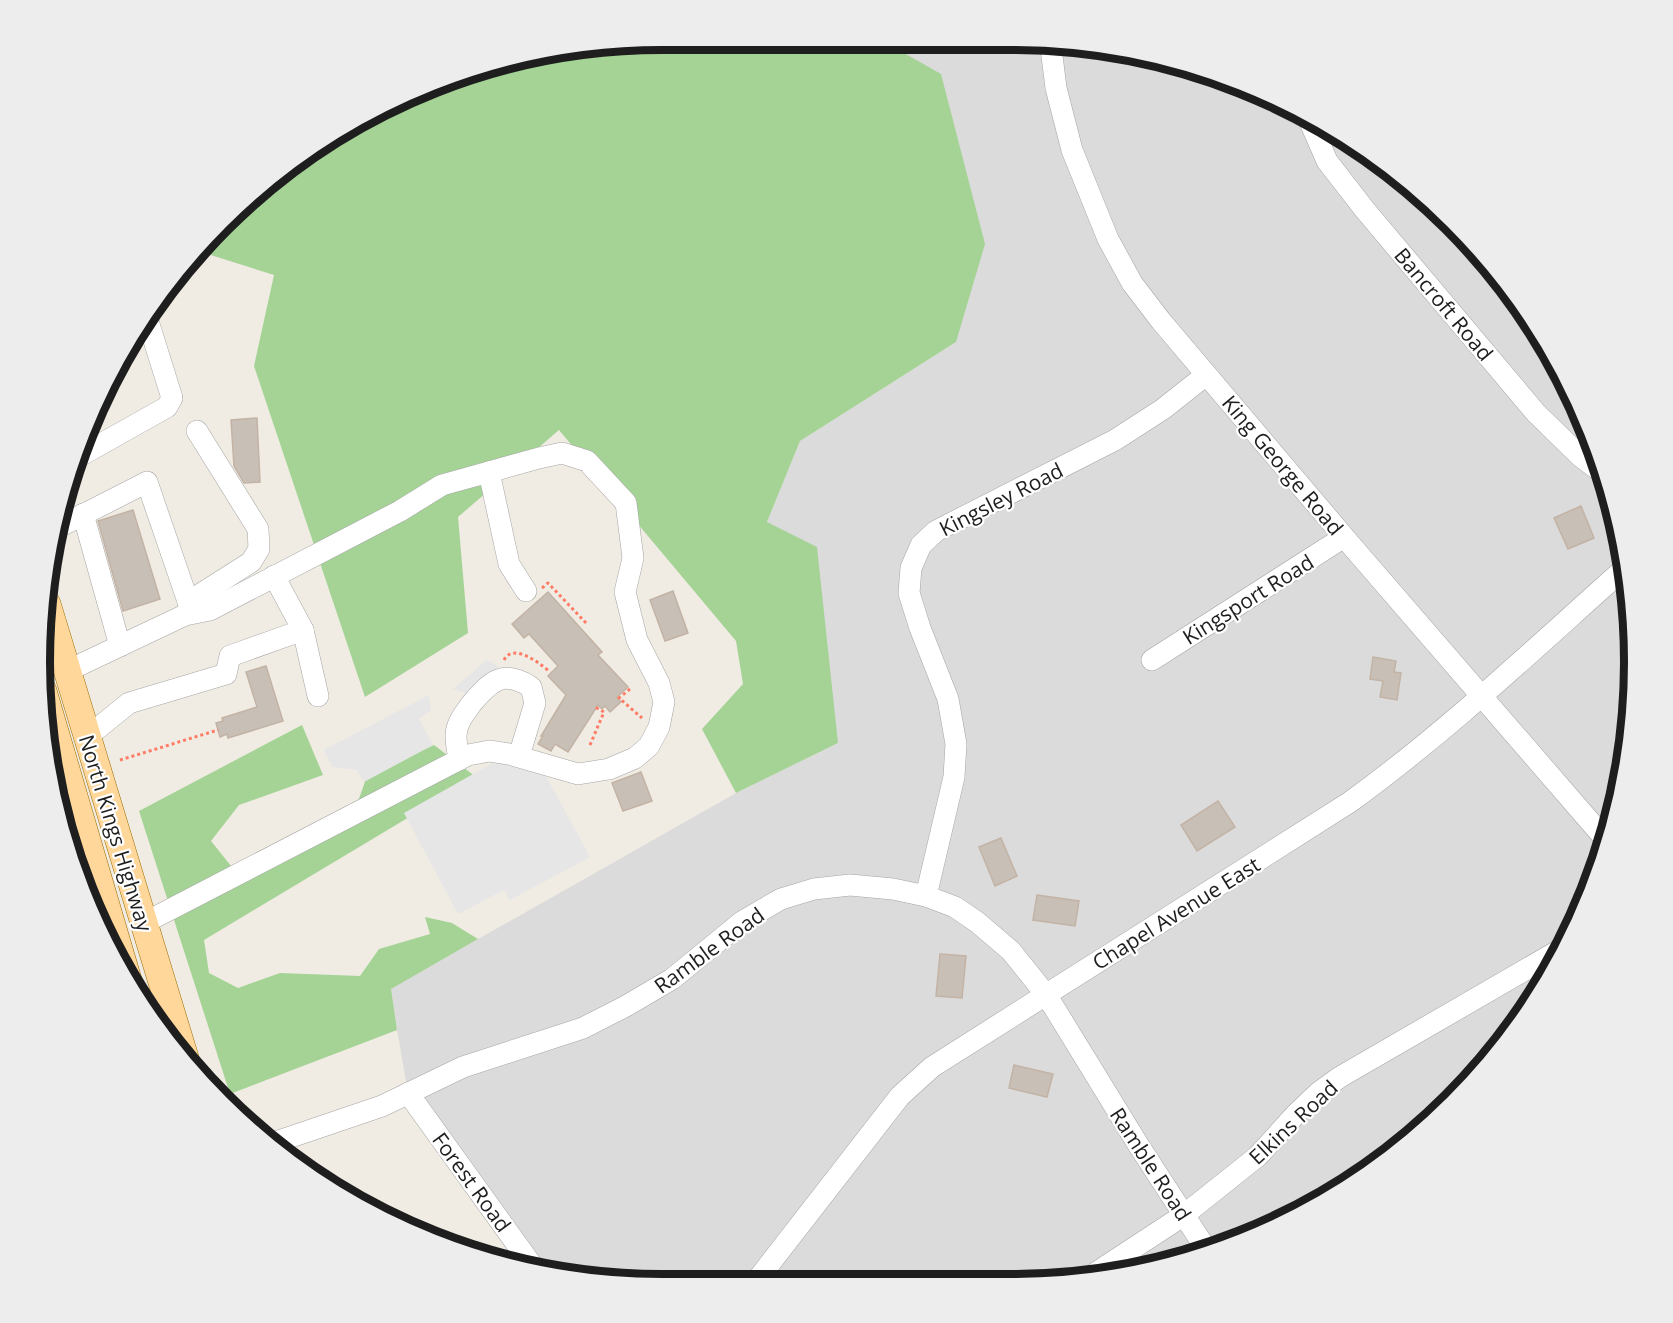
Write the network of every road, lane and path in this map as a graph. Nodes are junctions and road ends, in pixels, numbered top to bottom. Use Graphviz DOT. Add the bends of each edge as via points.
graph roads {
  1 [pos="1051,51"];
  2 [pos="1313,128"];
  3 [pos="150,326"];
  4 [pos="1206,375"];
  5 [pos="196,431"];
  6 [pos="87,452"];
  7 [pos="1591,464"];
  8 [pos="489,472"];
  9 [pos="83,514"];
  10 [pos="65,524"];
  11 [pos="1344,537"];
  12 [pos="1617,575"];
  13 [pos="274,576"];
  14 [pos="533,591"];
  15 [pos="190,608"];
  16 [pos="51,620"];
  17 [pos="587,624"];
  18 [pos="303,630"];
  19 [pos="120,646"];
  20 [pos="1152,660"];
  21 [pos="505,665"];
  22 [pos="67,671"];
  23 [pos="550,672"];
  24 [pos="630,689"];
  25 [pos="318,696"];
  26 [pos="1481,697"];
  27 [pos="595,707"];
  28 [pos="218,730"];
  29 [pos="657,730"];
  30 [pos="87,736"];
  31 [pos="590,745"];
  32 [pos="519,756"];
  33 [pos="120,760"];
  34 [pos="459,760"];
  35 [pos="59,770"];
  36 [pos="64,792"];
  37 [pos="1599,832"];
  38 [pos="926,896"];
  39 [pos="102,909"];
  40 [pos="144,923"];
  41 [pos="1548,957"];
  42 [pos="1047,996"];
  43 [pos="169,1024"];
  44 [pos="408,1093"];
  45 [pos="281,1140"];
  46 [pos="1184,1215"];
  47 [pos="1202,1243"];
  48 [pos="527,1259"];
  49 [pos="1107,1266"];
  50 [pos="762,1274"];
  1 -- 4 [label="street, King George Road" via="1056,88 1072,150 1108,239 1132,283"];
  2 -- 7 [label="street, Bancroft Road" via="1327,161 1365,210 1536,413"];
  3 -- 6 [label="street" via="172,398 167,407"];
  4 -- 11 [label="street, King George Road"];
  4 -- 38 [label="street, Kingsley Road" via="1115,440 936,531 921,545 911,568 909,593 948,699 956,744 954,777"];
  5 -- 15 [label="street" via="258,529 259,549 251,562"];
  8 -- 13 [label="street" via="442,485"];
  8 -- 14 [label="street" via="509,564"];
  8 -- 29 [label="street" via="562,453 587,461 626,503 633,558 625,592 637,640 659,683 664,702"];
  9 -- 10 [label="street"];
  9 -- 15 [label="street" via="147,482"];
  9 -- 19 [label="street"];
  11 -- 20 [label="street, Kingsport Road"];
  11 -- 26 [label="street, King George Road"];
  12 -- 26 [label="street, Chapel Avenue East"];
  13 -- 15 [label="street" via="210,610"];
  13 -- 18 [label="street"];
  14 -- 17 [label="path" via="548,583"];
  15 -- 19 [label="street" via="185,615"];
  16 -- 22 [label="main road, North Kings Highway"];
  18 -- 25 [label="street"];
  18 -- 30 [label="street" via="230,656 226,674 129,703"];
  19 -- 22 [label="street"];
  21 -- 23 [label="path" via="506,656 520,654"];
  22 -- 30 [label="main road, North Kings Highway"];
  24 -- 29 [label="path" via="619,698"];
  26 -- 37 [label="street, King George Road"];
  26 -- 42 [label="street, Chapel Avenue East" via="1394,771 1350,802"];
  27 -- 31 [label="path" via="604,712"];
  28 -- 33 [label="path"];
  29 -- 32 [label="street" via="649,746 635,758 609,769 578,774"];
  30 -- 40 [label="main road, North Kings Highway"];
  32 -- 34 [label="street" via="489,751"];
  32 -- 34 [label="street" via="535,703 531,687 508,678 484,689 462,717 456,737"];
  34 -- 40 [label="street"];
  35 -- 36 [label="main road, North Kings Highway"];
  36 -- 39 [label="main road, North Kings Highway"];
  38 -- 42 [label="street, Ramble Road" via="955,907 978,922 1011,951"];
  38 -- 44 [label="street, Ramble Road" via="850,885 814,889 781,899 743,921 672,979 584,1028 463,1067"];
  40 -- 43 [label="main road, North Kings Highway"];
  41 -- 46 [label="street, Elkins Road" via="1340,1077 1296,1114 1258,1156"];
  42 -- 46 [label="street, Ramble Road"];
  42 -- 50 [label="street, Chapel Avenue East" via="932,1067 900,1096"];
  44 -- 45 [label="street, Ramble Road" via="382,1106"];
  44 -- 48 [label="street, Forest Road"];
  46 -- 47 [label="street, Ramble Road"];
  46 -- 49 [label="street, Elkins Road"];
}
